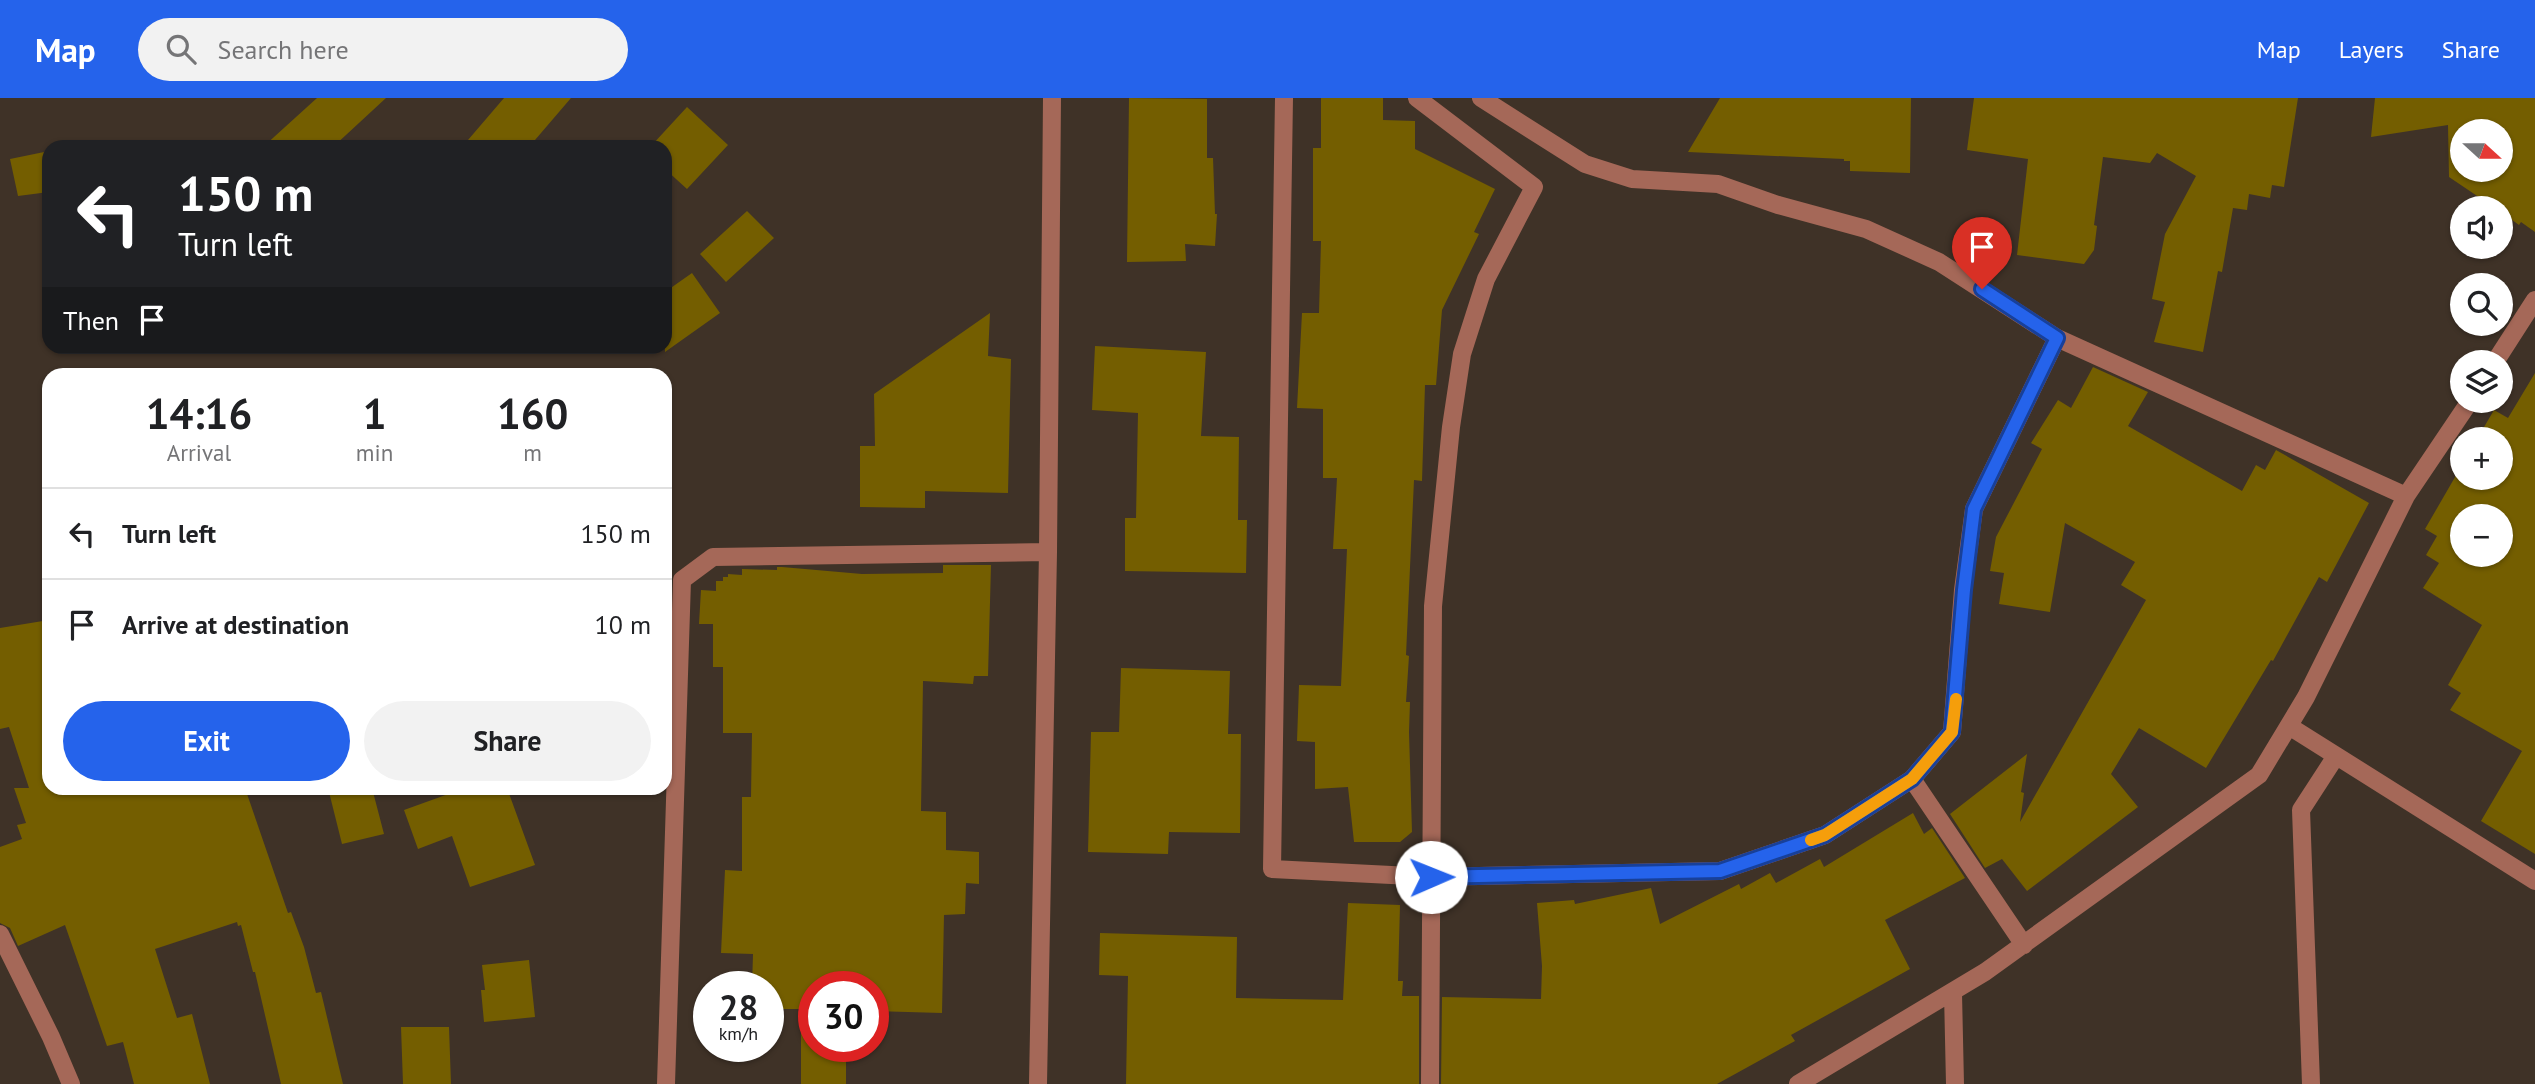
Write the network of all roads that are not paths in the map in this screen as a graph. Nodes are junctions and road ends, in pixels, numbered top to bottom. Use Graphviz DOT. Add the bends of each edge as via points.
graph roads {
  1 [pos="1052,98"];
  2 [pos="1284,98"];
  3 [pos="1417,98"];
  4 [pos="1481,98"];
  5 [pos="2535,300"];
  6 [pos="2057,338"];
  7 [pos="2503,350"];
  8 [pos="2462,413"];
  9 [pos="2406,496"];
  10 [pos="1048,552"];
  11 [pos="2289,726"];
  12 [pos="2336,756"];
  13 [pos="1912,779"];
  14 [pos="1431,877"];
  15 [pos="2535,881"];
  16 [pos="0,934"];
  17 [pos="2024,945"];
  18 [pos="1953,993"];
  19 [pos="71,1084"];
  20 [pos="666,1084"];
  21 [pos="1038,1084"];
  22 [pos="1430,1084"];
  23 [pos="1798,1084"];
  24 [pos="1955,1084"];
  25 [pos="2311,1084"];
  1 -- 10 [label="street"];
  2 -- 14 [label="street" via="1272,869"];
  3 -- 14 [label="street" via="1534,187 1486,279 1462,354 1451,427 1433,606"];
  4 -- 6 [label="street" via="1585,164 1632,179 1718,184 1866,229 1939,262"];
  5 -- 7 [label="street"];
  6 -- 9 [label="street"];
  6 -- 13 [label="street" via="1974,509 1952,732"];
  8 -- 9 [label="street"];
  9 -- 11 [label="street"];
  10 -- 20 [label="street" via="713,557 682,580"];
  10 -- 21 [label="street"];
  11 -- 12 [label="street"];
  11 -- 17 [label="street" via="2259,775"];
  12 -- 15 [label="street"];
  12 -- 25 [label="street" via="2301,810"];
  13 -- 14 [label="street" via="1825,835 1720,871"];
  13 -- 17 [label="street"];
  14 -- 22 [label="street"];
  16 -- 19 [label="street"];
  17 -- 18 [label="street"];
  18 -- 23 [label="street"];
  18 -- 24 [label="street"];
}
